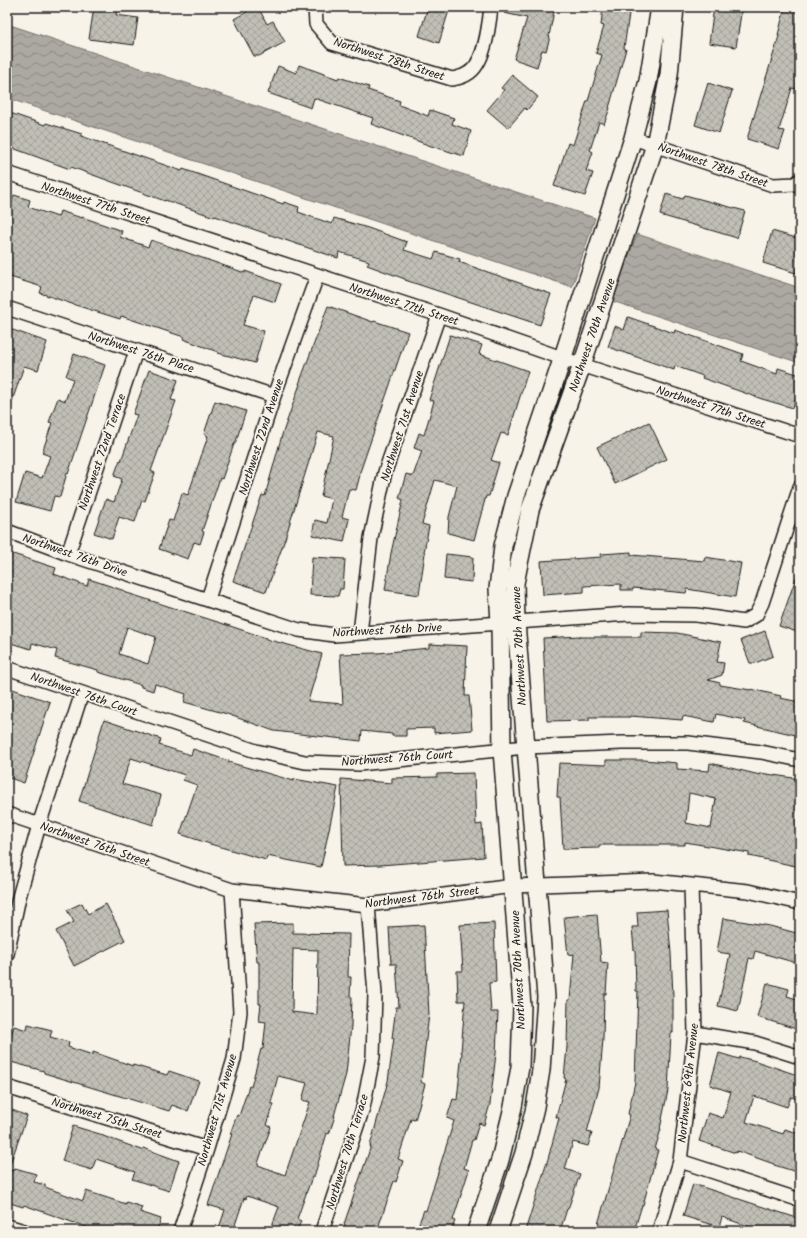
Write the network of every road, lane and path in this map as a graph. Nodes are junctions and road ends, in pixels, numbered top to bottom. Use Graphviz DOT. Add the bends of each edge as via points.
graph roads {
  1 [pos="314,7"];
  2 [pos="491,7"];
  3 [pos="660,7"];
  4 [pos="675,7"];
  5 [pos="632,138"];
  6 [pos="655,145"];
  7 [pos="7,173"];
  8 [pos="797,182"];
  9 [pos="317,276"];
  10 [pos="7,308"];
  11 [pos="439,316"];
  12 [pos="136,350"];
  13 [pos="563,357"];
  14 [pos="582,365"];
  15 [pos="274,396"];
  16 [pos="800,436"];
  17 [pos="800,487"];
  18 [pos="7,531"];
  19 [pos="68,554"];
  20 [pos="208,599"];
  21 [pos="508,623"];
  22 [pos="360,633"];
  23 [pos="7,668"];
  24 [pos="82,693"];
  25 [pos="526,747"];
  26 [pos="502,750"];
  27 [pos="800,760"];
  28 [pos="7,814"];
  29 [pos="39,824"];
  30 [pos="536,884"];
  31 [pos="691,884"];
  32 [pos="513,886"];
  33 [pos="232,890"];
  34 [pos="800,903"];
  35 [pos="368,905"];
  36 [pos="7,954"];
  37 [pos="695,1033"];
  38 [pos="800,1057"];
  39 [pos="7,1087"];
  40 [pos="207,1149"];
  41 [pos="680,1161"];
  42 [pos="800,1200"];
  43 [pos="7,1226"];
  44 [pos="24,1231"];
  45 [pos="180,1231"];
  46 [pos="322,1231"];
  47 [pos="476,1231"];
  48 [pos="498,1231"];
  49 [pos="659,1231"];
  1 -- 2 [label="street, Northwest 78th Street" via="316,24 332,43 452,79 468,74 478,63 488,29"];
  3 -- 5 [label="street, Northwest 70th Avenue" via="648,81"];
  4 -- 6 [label="street, Northwest 70th Avenue" via="669,75"];
  5 -- 6 [label="street, Northwest 78th Street"];
  5 -- 13 [label="street, Northwest 70th Avenue"];
  6 -- 8 [label="street, Northwest 78th Street" via="773,185"];
  6 -- 14 [label="street, Northwest 70th Avenue"];
  7 -- 9 [label="street, Northwest 77th Street"];
  9 -- 11 [label="street, Northwest 77th Street"];
  9 -- 15 [label="street, Northwest 72nd Avenue"];
  10 -- 12 [label="street, Northwest 76th Place"];
  11 -- 13 [label="street, Northwest 77th Street"];
  11 -- 22 [label="street, Northwest 71st Avenue" via="385,472 371,538"];
  12 -- 15 [label="street, Northwest 76th Place"];
  12 -- 19 [label="street, Northwest 72nd Terrace"];
  13 -- 14 [label="street, Northwest 77th Street"];
  13 -- 21 [label="street, Northwest 70th Avenue" via="516,496 503,546 498,589"];
  14 -- 16 [label="street, Northwest 77th Street"];
  14 -- 21 [label="street, Northwest 70th Avenue" via="530,510"];
  15 -- 20 [label="street, Northwest 72nd Avenue"];
  17 -- 21 [label="street, Northwest 76th Drive" via="762,603 756,615 744,622 696,616 628,614"];
  18 -- 19 [label="street, Northwest 76th Drive"];
  19 -- 20 [label="street, Northwest 76th Drive"];
  20 -- 22 [label="street, Northwest 76th Drive" via="300,630 334,635"];
  21 -- 22 [label="street, Northwest 76th Drive"];
  21 -- 25 [label="street, Northwest 70th Avenue"];
  21 -- 26 [label="street, Northwest 70th Avenue"];
  23 -- 24 [label="street, Northwest 76th Court"];
  24 -- 26 [label="street, Northwest 76th Court" via="256,751 305,762 359,764"];
  24 -- 29 [label="street"];
  25 -- 26 [label="street, Northwest 76th Court"];
  25 -- 27 [label="street, Northwest 76th Court" via="622,743 688,744 761,752"];
  25 -- 30 [label="street, Northwest 70th Avenue"];
  26 -- 32 [label="street, Northwest 70th Avenue"];
  28 -- 29 [label="street, Northwest 76th Street"];
  29 -- 33 [label="street, Northwest 76th Street"];
  29 -- 36 [label="street"];
  30 -- 31 [label="street, Northwest 76th Street" via="653,881"];
  30 -- 32 [label="street, Northwest 76th Street"];
  30 -- 48 [label="street, Northwest 70th Avenue" via="546,997 541,1070 524,1153"];
  31 -- 34 [label="street, Northwest 76th Street" via="748,891"];
  31 -- 37 [label="street, Northwest 69th Avenue"];
  32 -- 35 [label="street, Northwest 76th Street"];
  32 -- 47 [label="street, Northwest 70th Avenue" via="522,1006 520,1067 500,1160"];
  33 -- 35 [label="street, Northwest 76th Street"];
  33 -- 40 [label="street, Northwest 71st Avenue" via="240,1012 234,1059"];
  35 -- 46 [label="street, Northwest 70th Terrace" via="375,994 372,1057 363,1108"];
  37 -- 38 [label="street" via="755,1043"];
  37 -- 41 [label="street, Northwest 69th Avenue"];
  39 -- 40 [label="street, Northwest 75th Street"];
  40 -- 45 [label="street, Northwest 71st Avenue"];
  41 -- 42 [label="street"];
  41 -- 49 [label="street, Northwest 69th Avenue"];
  43 -- 44 [label="street"];
}
